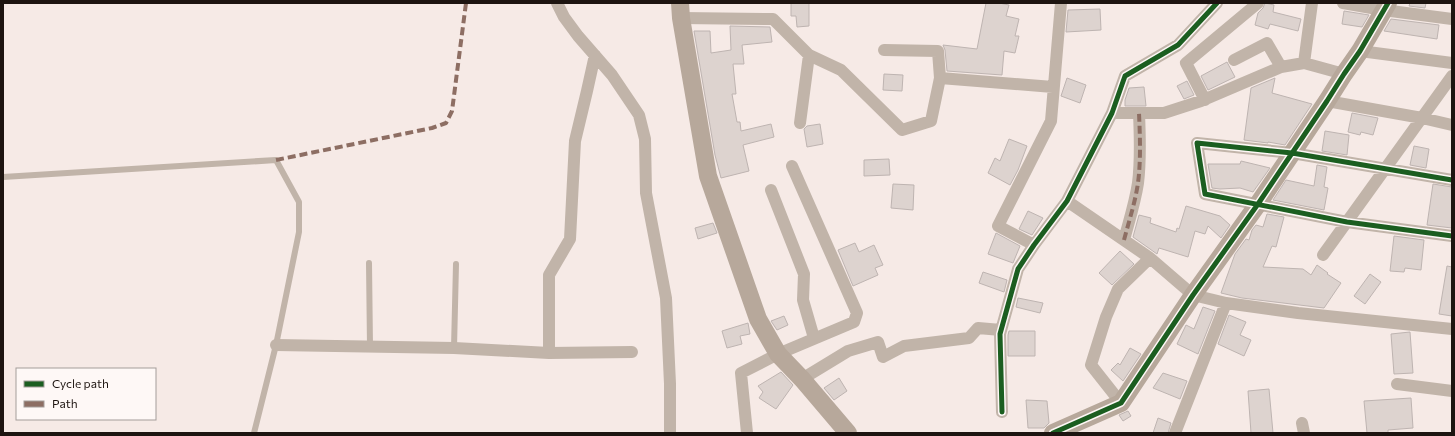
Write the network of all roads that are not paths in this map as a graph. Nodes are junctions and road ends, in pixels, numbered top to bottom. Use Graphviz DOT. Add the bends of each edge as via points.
graph roads {
  1 [pos="557,3"];
  2 [pos="1061,3"];
  3 [pos="1216,3"];
  4 [pos="1258,3"];
  5 [pos="1312,3"];
  6 [pos="1343,3"];
  7 [pos="1385,7"];
  8 [pos="680,11"];
  9 [pos="1452,19"];
  10 [pos="884,50"];
  11 [pos="1360,51"];
  12 [pos="594,55"];
  13 [pos="808,55"];
  14 [pos="1234,60"];
  15 [pos="1304,63"];
  16 [pos="1452,63"];
  17 [pos="1281,67"];
  18 [pos="1344,74"];
  19 [pos="1452,76"];
  20 [pos="940,78"];
  21 [pos="1053,87"];
  22 [pos="1205,100"];
  23 [pos="1327,101"];
  24 [pos="1112,113"];
  25 [pos="1140,113"];
  26 [pos="1422,118"];
  27 [pos="800,123"];
  28 [pos="1452,125"];
  29 [pos="1292,153"];
  30 [pos="792,166"];
  31 [pos="1385,170"];
  32 [pos="3,177"];
  33 [pos="1452,180"];
  34 [pos="771,190"];
  35 [pos="1067,201"];
  36 [pos="1258,204"];
  37 [pos="1347,222"];
  38 [pos="1452,236"];
  39 [pos="1124,240"];
  40 [pos="1034,245"];
  41 [pos="1323,255"];
  42 [pos="1150,258"];
  43 [pos="369,263"];
  44 [pos="456,264"];
  45 [pos="1194,294"];
  46 [pos="1226,303"];
  47 [pos="1452,328"];
  48 [pos="1001,330"];
  49 [pos="814,338"];
  50 [pos="276,345"];
  51 [pos="370,347"];
  52 [pos="454,348"];
  53 [pos="549,352"];
  54 [pos="632,352"];
  55 [pos="778,354"];
  56 [pos="802,379"];
  57 [pos="1398,384"];
  58 [pos="1452,391"];
  59 [pos="1121,403"];
  60 [pos="1002,412"];
  61 [pos="254,433"];
  62 [pos="670,433"];
  63 [pos="747,433"];
  64 [pos="848,433"];
  65 [pos="1053,433"];
  66 [pos="1174,433"];
  1 -- 12 [label="street"];
  2 -- 21 [label="street"];
  3 -- 24 [label="street" via="1178,45 1125,76"];
  4 -- 22 [label="street" via="1186,63"];
  5 -- 15 [label="street"];
  6 -- 7 [label="street"];
  7 -- 9 [label="street"];
  7 -- 11 [label="street"];
  8 -- 13 [label="street" via="773,19"];
  8 -- 55 [label="street" via="708,176 758,319"];
  10 -- 20 [label="street" via="938,51"];
  11 -- 16 [label="street"];
  11 -- 18 [label="street"];
  12 -- 53 [label="street" via="575,141 570,239 549,275"];
  12 -- 62 [label="street" via="612,75 638,115 645,139 646,193 666,298"];
  13 -- 20 [label="street" via="841,70 902,130 931,121"];
  13 -- 27 [label="street"];
  14 -- 17 [label="street" via="1266,43"];
  15 -- 17 [label="street"];
  15 -- 18 [label="street"];
  17 -- 22 [label="street"];
  18 -- 23 [label="street"];
  19 -- 26 [label="street"];
  20 -- 21 [label="street"];
  21 -- 40 [label="street" via="1051,121 998,226"];
  22 -- 25 [label="street" via="1164,113"];
  23 -- 26 [label="street"];
  23 -- 29 [label="street"];
  24 -- 25 [label="street"];
  24 -- 35 [label="street"];
  25 -- 39 [label="street" via="1138,184"];
  26 -- 28 [label="street"];
  26 -- 31 [label="street"];
  29 -- 31 [label="street"];
  29 -- 36 [label="street"];
  29 -- 36 [label="street" via="1197,143 1205,194"];
  30 -- 49 [label="street" via="857,313 854,322"];
  31 -- 33 [label="street"];
  31 -- 37 [label="street"];
  32 -- 50 [label="lane" via="276,160 299,202 299,232"];
  34 -- 49 [label="street" via="804,274 803,300"];
  35 -- 39 [label="street"];
  35 -- 40 [label="street"];
  36 -- 37 [label="street"];
  36 -- 45 [label="street"];
  37 -- 38 [label="street"];
  37 -- 41 [label="street"];
  39 -- 42 [label="street"];
  40 -- 48 [label="street" via="1018,269"];
  42 -- 45 [label="street"];
  42 -- 59 [label="street" via="1118,289 1090,365"];
  43 -- 51 [label="lane"];
  44 -- 52 [label="lane"];
  45 -- 46 [label="street"];
  45 -- 59 [label="street"];
  46 -- 47 [label="street" via="1298,313"];
  46 -- 66 [label="street"];
  48 -- 56 [label="street" via="978,328 970,338 904,346 883,356 878,342 848,351"];
  48 -- 60 [label="street"];
  49 -- 55 [label="street"];
  50 -- 51 [label="street"];
  50 -- 61 [label="lane"];
  51 -- 52 [label="street"];
  52 -- 53 [label="street"];
  53 -- 54 [label="street"];
  55 -- 56 [label="street"];
  55 -- 63 [label="street" via="741,373"];
  56 -- 64 [label="street"];
  57 -- 58 [label="street"];
  59 -- 65 [label="street"];
}
